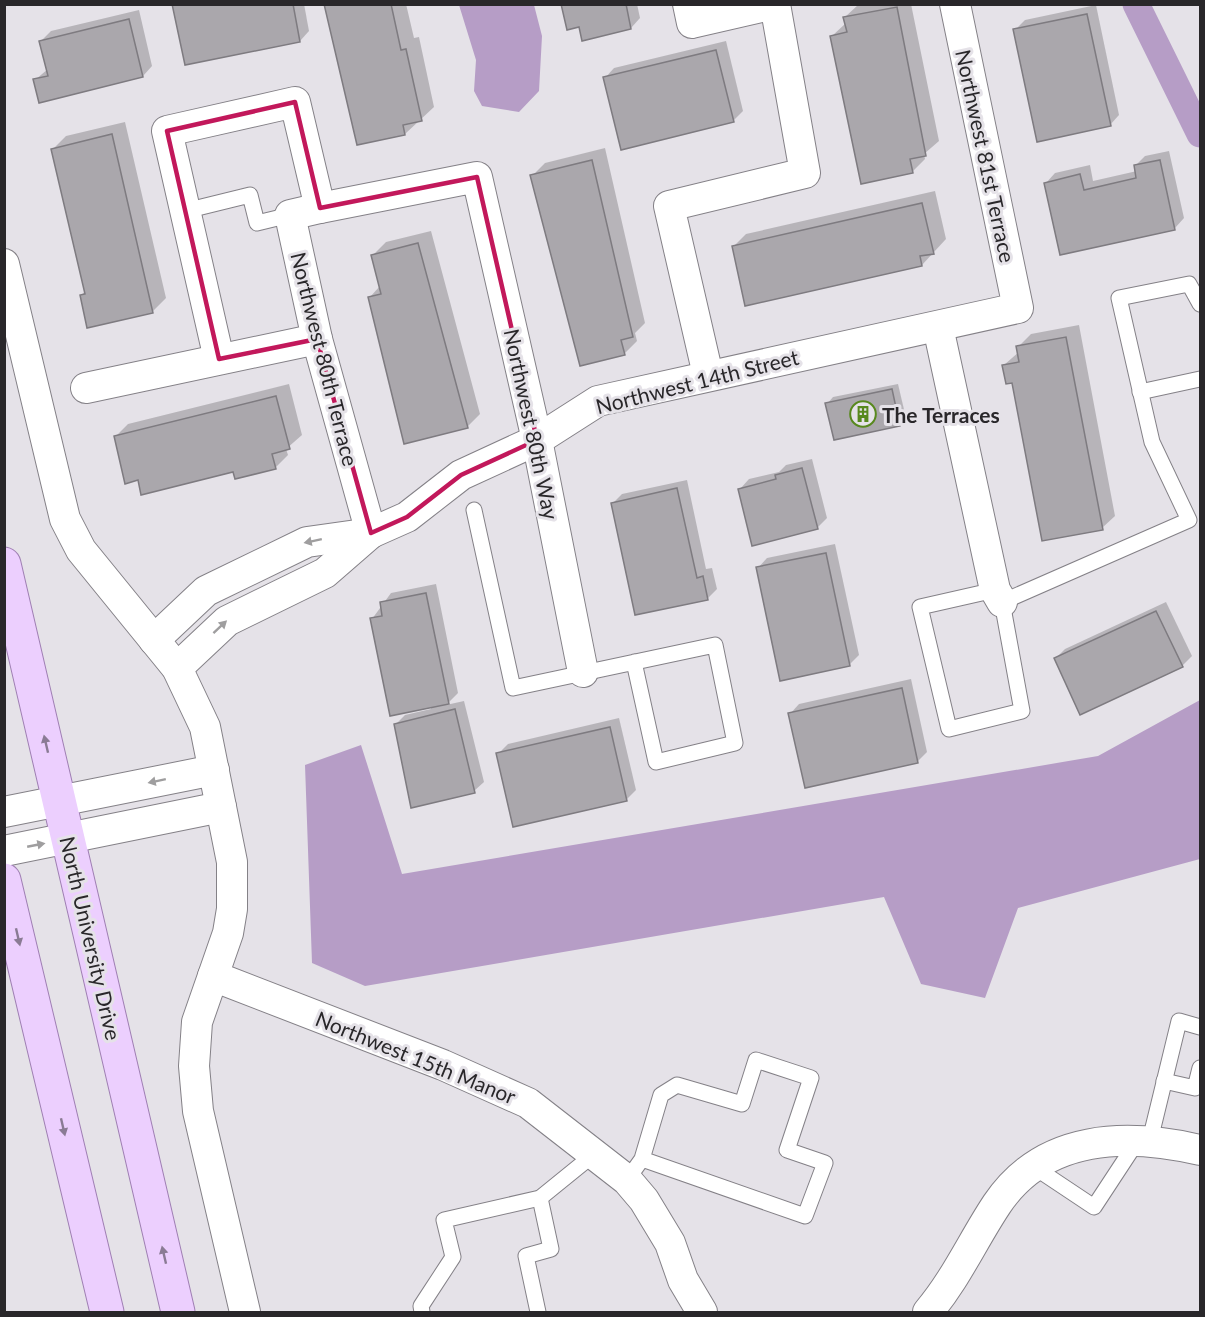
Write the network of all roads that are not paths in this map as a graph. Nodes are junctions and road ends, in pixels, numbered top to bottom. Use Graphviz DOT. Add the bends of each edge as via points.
graph roads {
  1 [pos="688,4"];
  2 [pos="774,4"];
  3 [pos="954,4"];
  4 [pos="320,208"];
  5 [pos="185,211"];
  6 [pos="290,214"];
  7 [pos="4,264"];
  8 [pos="1200,304"];
  9 [pos="1018,308"];
  10 [pos="938,327"];
  11 [pos="317,339"];
  12 [pos="219,359"];
  13 [pos="708,375"];
  14 [pos="1200,379"];
  15 [pos="86,388"];
  16 [pos="1140,392"];
  17 [pos="537,440"];
  18 [pos="474,510"];
  19 [pos="371,532"];
  20 [pos="4,564"];
  21 [pos="998,596"];
  22 [pos="154,640"];
  23 [pos="634,662"];
  24 [pos="177,668"];
  25 [pos="583,672"];
  26 [pos="214,770"];
  27 [pos="59,801"];
  28 [pos="221,807"];
  29 [pos="4,812"];
  30 [pos="68,839"];
  31 [pos="4,851"];
  32 [pos="4,880"];
  33 [pos="213,976"];
  34 [pos="1200,1027"];
  35 [pos="1200,1068"];
  36 [pos="1164,1081"];
  37 [pos="1144,1140"];
  38 [pos="1200,1150"];
  39 [pos="593,1155"];
  40 [pos="1034,1167"];
  41 [pos="634,1170"];
  42 [pos="540,1198"];
  43 [pos="107,1312"];
  44 [pos="178,1312"];
  45 [pos="245,1312"];
  46 [pos="423,1312"];
  47 [pos="538,1312"];
  48 [pos="702,1312"];
  49 [pos="928,1312"];
  1 -- 2 [label="street" via="692,23"];
  2 -- 13 [label="street" via="805,173 669,206"];
  3 -- 9 [label="street, Northwest 81st Terrace"];
  4 -- 5 [label="street" via="295,102 167,131"];
  4 -- 6 [label="street"];
  4 -- 17 [label="street, Northwest 80th Way" via="477,177"];
  5 -- 6 [label="lane" via="250,195 257,223"];
  5 -- 12 [label="street"];
  6 -- 11 [label="street, Northwest 80th Terrace"];
  7 -- 22 [label="street" via="65,519 81,550"];
  8 -- 16 [label="lane" via="1189,284 1119,298"];
  9 -- 10 [label="street, Northwest 14th Street"];
  10 -- 13 [label="street, Northwest 14th Street"];
  10 -- 21 [label="street"];
  11 -- 12 [label="street"];
  11 -- 19 [label="street, Northwest 80th Terrace"];
  12 -- 15 [label="street"];
  13 -- 17 [label="street, Northwest 14th Street" via="598,401"];
  14 -- 16 [label="lane"];
  16 -- 21 [label="lane" via="1152,441 1189,520"];
  17 -- 19 [label="street, Northwest 14th Street" via="461,475 407,517"];
  17 -- 25 [label="street, Northwest 80th Way"];
  18 -- 25 [label="lane" via="513,688"];
  19 -- 22 [label="street, Northwest 14th Street, one-way" via="307,542 264,561 206,591"];
  24 -- 19 [label="street, Northwest 14th Street, one-way" via="227,621 325,573"];
  27 -- 20 [label="main road, North University Drive, one-way"];
  21 -- 21 [label="lane" via="920,607 950,729 1022,711"];
  22 -- 24 [label="street"];
  23 -- 23 [label="lane" via="715,645 735,743 656,762"];
  23 -- 25 [label="lane"];
  24 -- 26 [label="street" via="205,727"];
  26 -- 27 [label="street, one-way"];
  26 -- 28 [label="street"];
  27 -- 29 [label="street"];
  27 -- 30 [label="main road, North University Drive"];
  28 -- 30 [label="street"];
  28 -- 33 [label="street" via="232,862 232,909"];
  31 -- 30 [label="street, one-way"];
  44 -- 30 [label="main road, North University Drive, one-way"];
  32 -- 43 [label="main road, one-way"];
  33 -- 39 [label="street, Northwest 15th Manor" via="443,1065 528,1103"];
  33 -- 45 [label="street" via="197,1022 197,1100"];
  34 -- 36 [label="lane" via="1179,1021"];
  35 -- 36 [label="lane" via="1195,1088"];
  36 -- 37 [label="lane"];
  37 -- 38 [label="street"];
  37 -- 40 [label="street" via="1092,1143 1061,1152"];
  37 -- 40 [label="lane" via="1094,1207"];
  39 -- 41 [label="street, Northwest 15th Manor"];
  39 -- 42 [label="lane"];
  40 -- 49 [label="street" via="998,1203 949,1287"];
  41 -- 41 [label="lane" via="661,1095 677,1085 742,1104 756,1060 811,1078 788,1150 825,1163 805,1216"];
  41 -- 48 [label="street, Northwest 15th Manor" via="644,1200 670,1243 682,1280"];
  42 -- 46 [label="lane" via="444,1221 453,1257 421,1306"];
  42 -- 47 [label="lane" via="551,1250 526,1256"];
}
